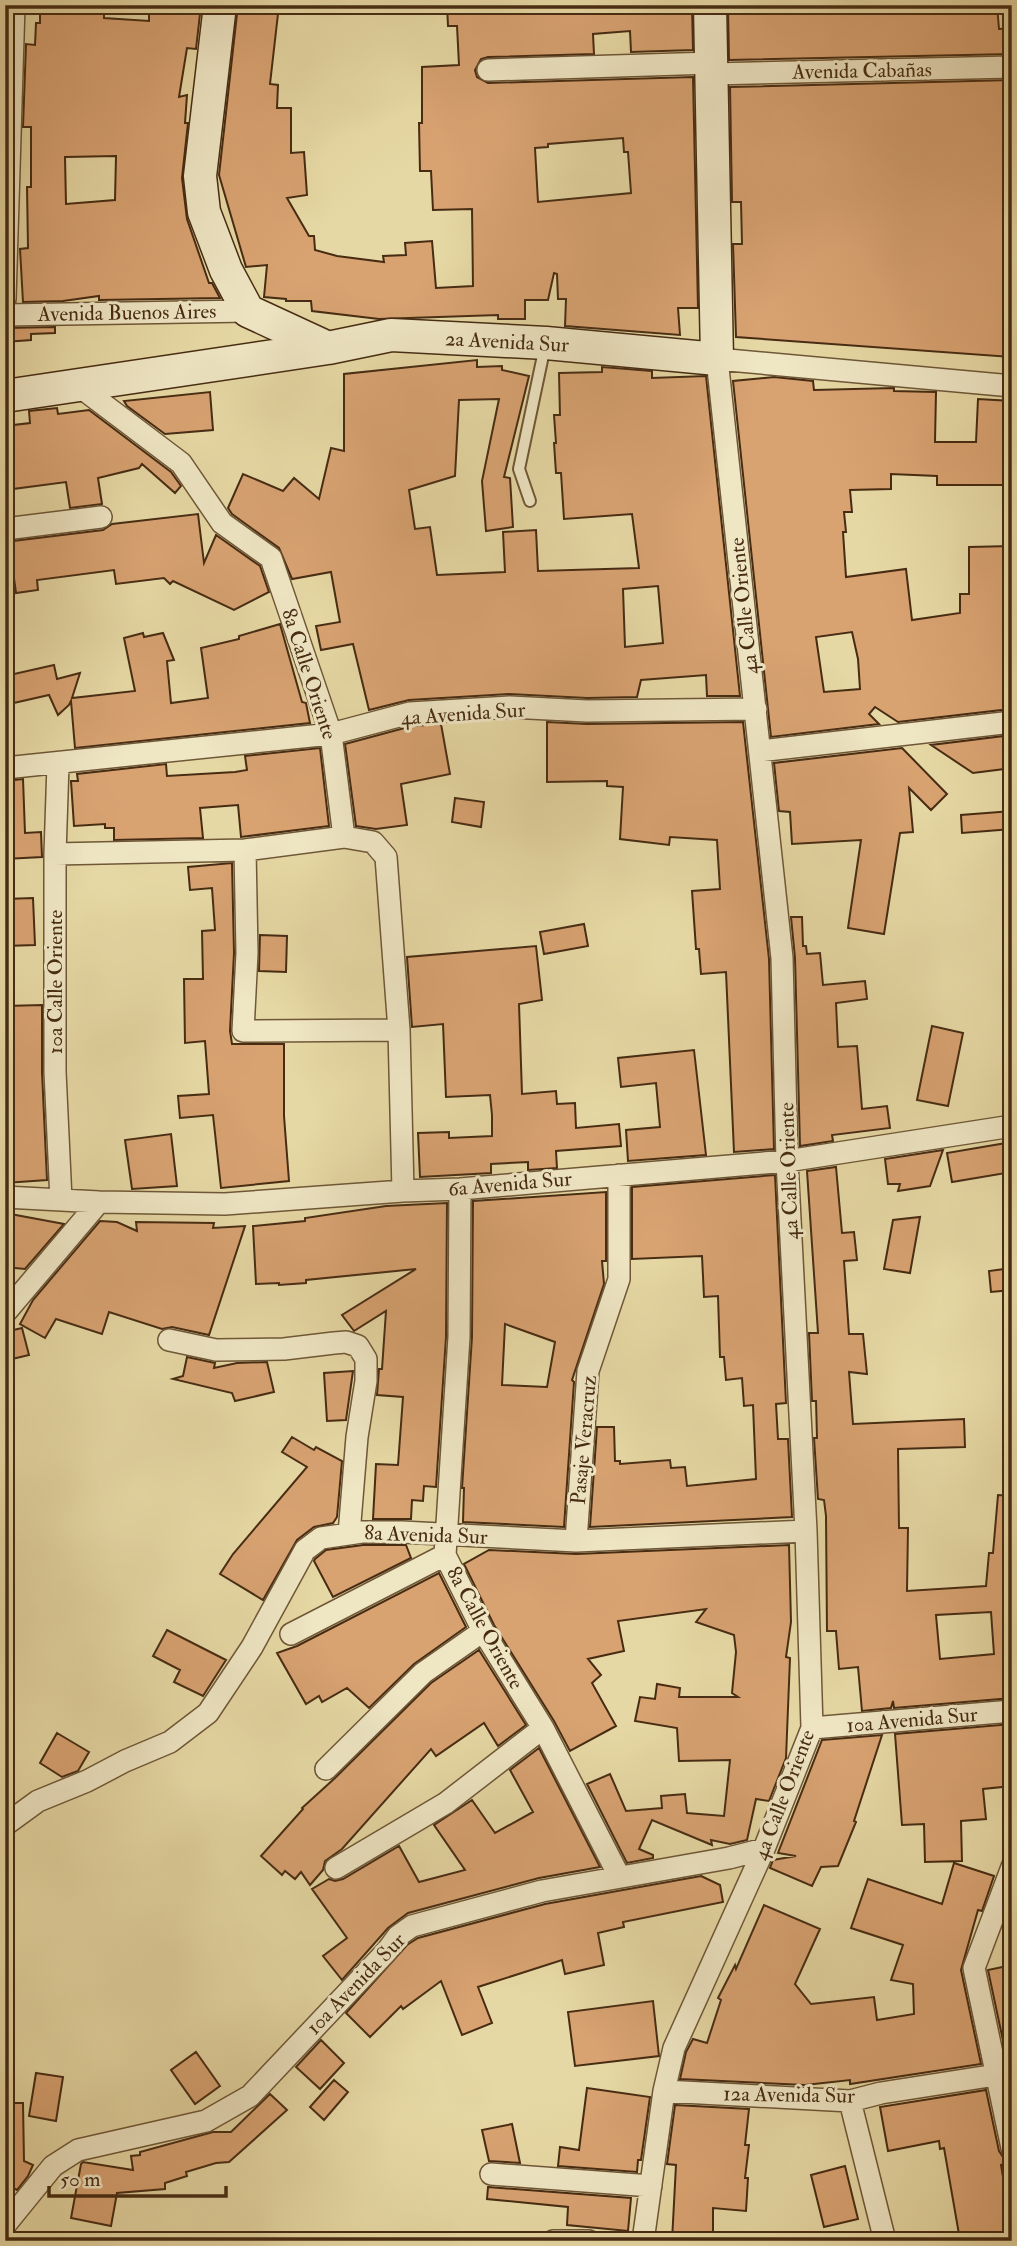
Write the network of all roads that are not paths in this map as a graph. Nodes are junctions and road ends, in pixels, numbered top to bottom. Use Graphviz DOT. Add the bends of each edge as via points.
graph roads {
  1 [pos="14,5"];
  2 [pos="220,5"];
  3 [pos="710,5"];
  4 [pos="1012,67"];
  5 [pos="712,68"];
  6 [pos="488,70"];
  7 [pos="9,93"];
  8 [pos="5,299"];
  9 [pos="248,311"];
  10 [pos="5,315"];
  11 [pos="546,343"];
  12 [pos="328,348"];
  13 [pos="717,359"];
  14 [pos="79,386"];
  15 [pos="1012,386"];
  16 [pos="5,396"];
  17 [pos="530,501"];
  18 [pos="101,517"];
  19 [pos="5,529"];
  20 [pos="756,709"];
  21 [pos="1012,722"];
  22 [pos="331,734"];
  23 [pos="760,751"];
  24 [pos="58,764"];
  25 [pos="5,768"];
  26 [pos="344,837"];
  27 [pos="245,850"];
  28 [pos="55,854"];
  29 [pos="399,1030"];
  30 [pos="1012,1126"];
  31 [pos="787,1161"];
  32 [pos="619,1175"];
  33 [pos="460,1189"];
  34 [pos="403,1191"];
  35 [pos="5,1196"];
  36 [pos="61,1200"];
  37 [pos="99,1202"];
  38 [pos="5,1313"];
  39 [pos="169,1340"];
  40 [pos="806,1531"];
  41 [pos="349,1534"];
  42 [pos="576,1541"];
  43 [pos="446,1545"];
  44 [pos="483,1631"];
  45 [pos="291,1634"];
  46 [pos="1012,1711"];
  47 [pos="543,1728"];
  48 [pos="812,1728"];
  49 [pos="326,1769"];
  50 [pos="5,1825"];
  51 [pos="764,1849"];
  52 [pos="1012,1867"];
  53 [pos="336,1868"];
  54 [pos="618,1876"];
  55 [pos="996,2075"];
  56 [pos="664,2091"];
  57 [pos="850,2101"];
  58 [pos="1012,2148"];
  59 [pos="491,2174"];
  60 [pos="651,2186"];
  61 [pos="5,2225"];
  62 [pos="553,2241"];
  63 [pos="589,2241"];
  64 [pos="643,2241"];
  65 [pos="885,2241"];
  1 -- 7 [label="street"];
  2 -- 9 [label="main road" via="200,176 213,239"];
  3 -- 5 [label="main road, 4a Calle Oriente"];
  4 -- 5 [label="street, Avenida Cabañas"];
  5 -- 6 [label="street, Avenida Cabañas"];
  5 -- 13 [label="main road, 4a Calle Oriente"];
  7 -- 8 [label="street"];
  9 -- 10 [label="street, Avenida Buenos Aires"];
  9 -- 12 [label="main road"];
  11 -- 12 [label="main road, 2a Avenida Sur" via="391,335"];
  11 -- 13 [label="main road, 2a Avenida Sur"];
  11 -- 17 [label="lane" via="519,469"];
  12 -- 14 [label="main road, 2a Avenida Sur"];
  13 -- 15 [label="street, 2a Avenida Sur"];
  13 -- 20 [label="street, 4a Calle Oriente"];
  14 -- 16 [label="main road, 2a Avenida Sur"];
  14 -- 22 [label="street, 8a Calle Oriente" via="181,463 222,523 271,558"];
  18 -- 19 [label="street"];
  20 -- 22 [label="street, 4a Avenida Sur" via="510,707 410,713"];
  20 -- 23 [label="street, 4a Calle Oriente"];
  21 -- 23 [label="street"];
  22 -- 24 [label="street, 4a Avenida Sur"];
  22 -- 26 [label="street, 8a Calle Oriente"];
  23 -- 31 [label="street, 4a Calle Oriente" via="782,958"];
  24 -- 25 [label="street, 4a Avenida Sur"];
  24 -- 28 [label="street, 10a Calle Oriente"];
  26 -- 27 [label="street"];
  26 -- 29 [label="street" via="373,842 386,857"];
  27 -- 28 [label="street"];
  27 -- 29 [label="street" via="243,1031"];
  28 -- 36 [label="street, 10a Calle Oriente" via="55,1072"];
  29 -- 34 [label="street"];
  30 -- 31 [label="street, 6a Avenida Sur"];
  31 -- 32 [label="street, 6a Avenida Sur"];
  31 -- 40 [label="street, 4a Calle Oriente"];
  32 -- 33 [label="street, 6a Avenida Sur"];
  32 -- 42 [label="street, Pasaje Veracruz" via="619,1279 588,1371"];
  33 -- 34 [label="street, 6a Avenida Sur"];
  33 -- 43 [label="street, 8a Calle Oriente" via="459,1337"];
  34 -- 37 [label="street, 6a Avenida Sur" via="225,1204"];
  35 -- 36 [label="street, 6a Avenida Sur"];
  36 -- 37 [label="street, 6a Avenida Sur"];
  37 -- 38 [label="street"];
  39 -- 41 [label="street" via="216,1350 346,1342 358,1346 366,1359 366,1381"];
  40 -- 42 [label="street, 8a Avenida Sur"];
  40 -- 48 [label="street, 4a Calle Oriente"];
  41 -- 43 [label="street, 8a Avenida Sur" via="402,1532"];
  41 -- 50 [label="street, 8a Avenida Sur" via="321,1538 305,1550 252,1647 208,1713 170,1742 38,1801"];
  42 -- 43 [label="street, 8a Avenida Sur"];
  43 -- 44 [label="street, 8a Calle Oriente"];
  43 -- 45 [label="street"];
  44 -- 47 [label="street, 8a Calle Oriente"];
  44 -- 49 [label="street" via="423,1673"];
  46 -- 48 [label="street, 10a Avenida Sur"];
  47 -- 53 [label="street" via="446,1803"];
  47 -- 54 [label="street, 8a Calle Oriente"];
  48 -- 51 [label="street, 4a Calle Oriente"];
  51 -- 54 [label="street, 10a Avenida Sur"];
  51 -- 56 [label="street, 4a Calle Oriente" via="674,2048"];
  52 -- 55 [label="street" via="974,1968"];
  54 -- 61 [label="street, 10a Avenida Sur" via="412,1926 250,2095 206,2121 78,2150 53,2166"];
  55 -- 57 [label="street, 12a Avenida Sur"];
  55 -- 58 [label="street"];
  56 -- 57 [label="street, 12a Avenida Sur"];
  56 -- 60 [label="street, 4a Calle Oriente"];
  57 -- 65 [label="street"];
  59 -- 60 [label="street"];
  60 -- 64 [label="street, 4a Calle Oriente"];
  62 -- 63 [label="street"];
}
